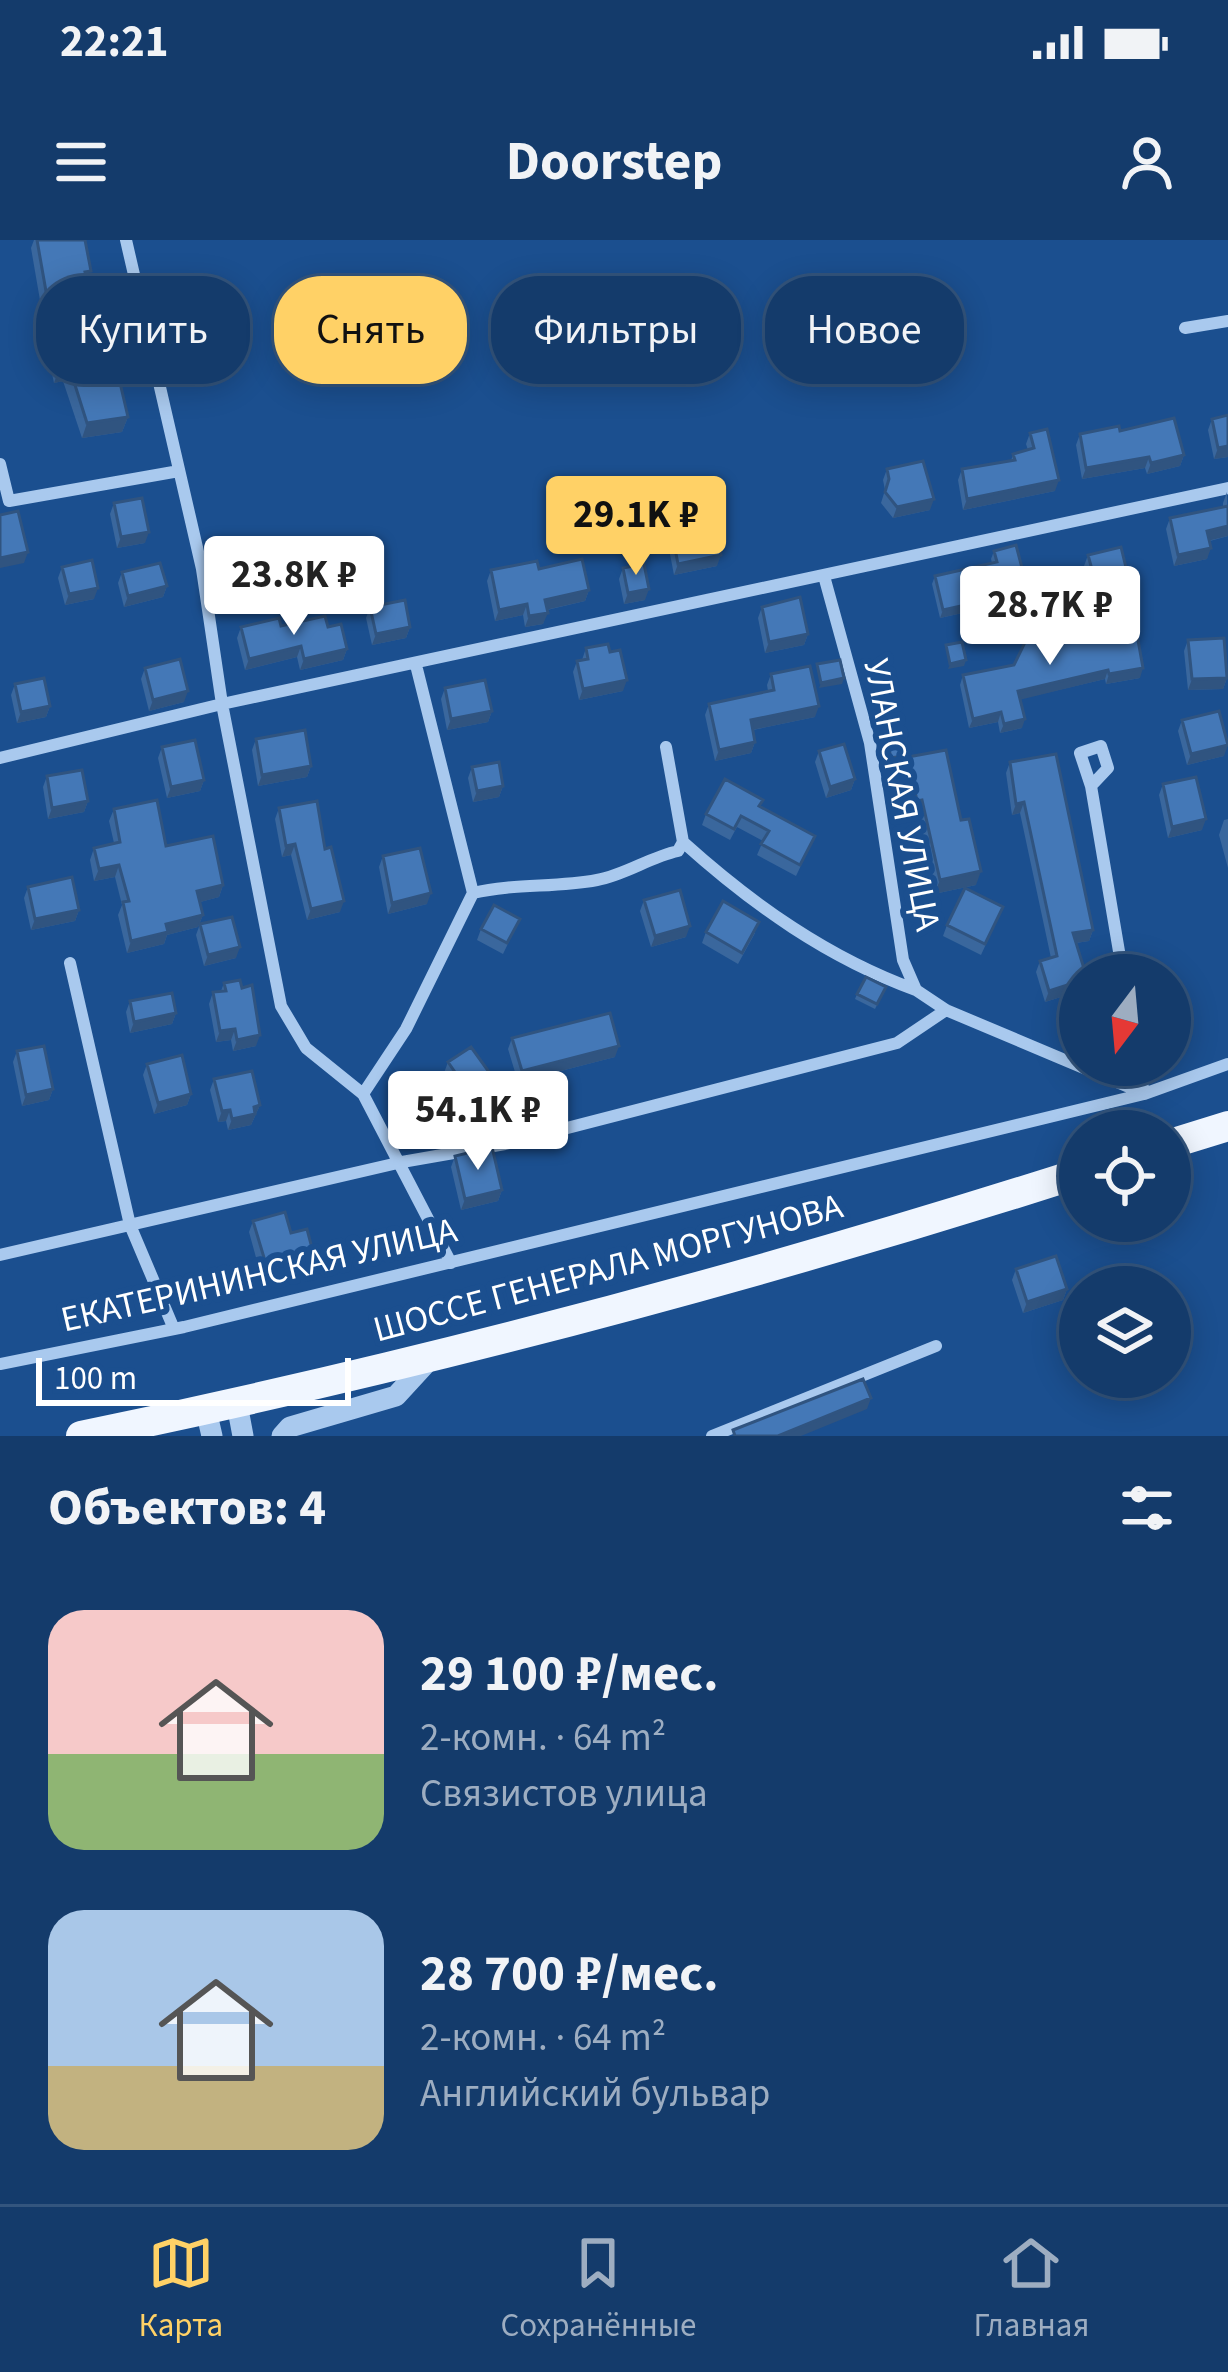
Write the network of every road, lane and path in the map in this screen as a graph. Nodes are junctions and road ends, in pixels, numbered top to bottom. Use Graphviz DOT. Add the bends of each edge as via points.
graph roads {
  1 [pos="126,240"];
  2 [pos="1228,321"];
  3 [pos="1185,328"];
  4 [pos="0,464"];
  5 [pos="179,471"];
  6 [pos="1228,488"];
  7 [pos="824,576"];
  8 [pos="416,664"];
  9 [pos="222,704"];
  10 [pos="666,747"];
  11 [pos="0,758"];
  12 [pos="1091,786"];
  13 [pos="683,842"];
  14 [pos="473,893"];
  15 [pos="1120,954"];
  16 [pos="70,963"];
  17 [pos="916,990"];
  18 [pos="946,1010"];
  19 [pos="1228,1064"];
  20 [pos="1143,1086"];
  21 [pos="363,1094"];
  22 [pos="1144,1094"];
  23 [pos="1228,1126"];
  24 [pos="1191,1137"];
  25 [pos="402,1162"];
  26 [pos="1059,1180"];
  27 [pos="130,1225"];
  28 [pos="0,1255"];
  29 [pos="451,1263"];
  30 [pos="174,1329"];
  31 [pos="936,1346"];
  32 [pos="430,1359"];
  33 [pos="0,1364"];
  34 [pos="237,1404"];
  35 [pos="209,1423"];
  36 [pos="81,1436"];
  37 [pos="243,1436"];
  38 [pos="282,1436"];
  39 [pos="712,1436"];
  1 -- 5 [label="street"];
  2 -- 3 [label="street"];
  4 -- 5 [label="street" via="9,501"];
  5 -- 9 [label="street"];
  6 -- 7 [label="street"];
  7 -- 8 [label="street"];
  7 -- 17 [label="street, УЛАНСКАЯ УЛИЦА" via="870,742 903,960"];
  8 -- 9 [label="street"];
  8 -- 14 [label="street"];
  9 -- 11 [label="street"];
  9 -- 21 [label="street" via="281,1006 305,1048"];
  10 -- 13 [label="street"];
  12 -- 15 [label="street"];
  13 -- 14 [label="street" via="605,879"];
  13 -- 17 [label="street" via="766,913"];
  14 -- 21 [label="street" via="406,1029"];
  16 -- 27 [label="street"];
  17 -- 18 [label="street"];
  18 -- 22 [label="street"];
  18 -- 25 [label="street" via="897,1043 505,1144"];
  19 -- 22 [label="street, ЕКАТЕРИНИНСКАЯ УЛИЦА"];
  20 -- 22 [label="street"];
  21 -- 25 [label="street"];
  22 -- 29 [label="street, ЕКАТЕРИНИНСКАЯ УЛИЦА"];
  23 -- 24 [label="main road"];
  25 -- 27 [label="street"];
  25 -- 29 [label="street"];
  26 -- 32 [label="main road, ШОССЕ ГЕНЕРАЛА МОРГУНОВА"];
  27 -- 28 [label="street"];
  27 -- 30 [label="street"];
  29 -- 30 [label="street, ЕКАТЕРИНИНСКАЯ УЛИЦА"];
  30 -- 33 [label="street, ЕКАТЕРИНИНСКАЯ УЛИЦА"];
  31 -- 39 [label="street"];
  32 -- 34 [label="main road, ШОССЕ ГЕНЕРАЛА МОРГУНОВА"];
  32 -- 38 [label="street" via="396,1396"];
  34 -- 35 [label="main road, ШОССЕ ГЕНЕРАЛА МОРГУНОВА"];
  34 -- 37 [label="street"];
  35 -- 36 [label="main road, ШОССЕ ГЕНЕРАЛА МОРГУНОВА"];
}
